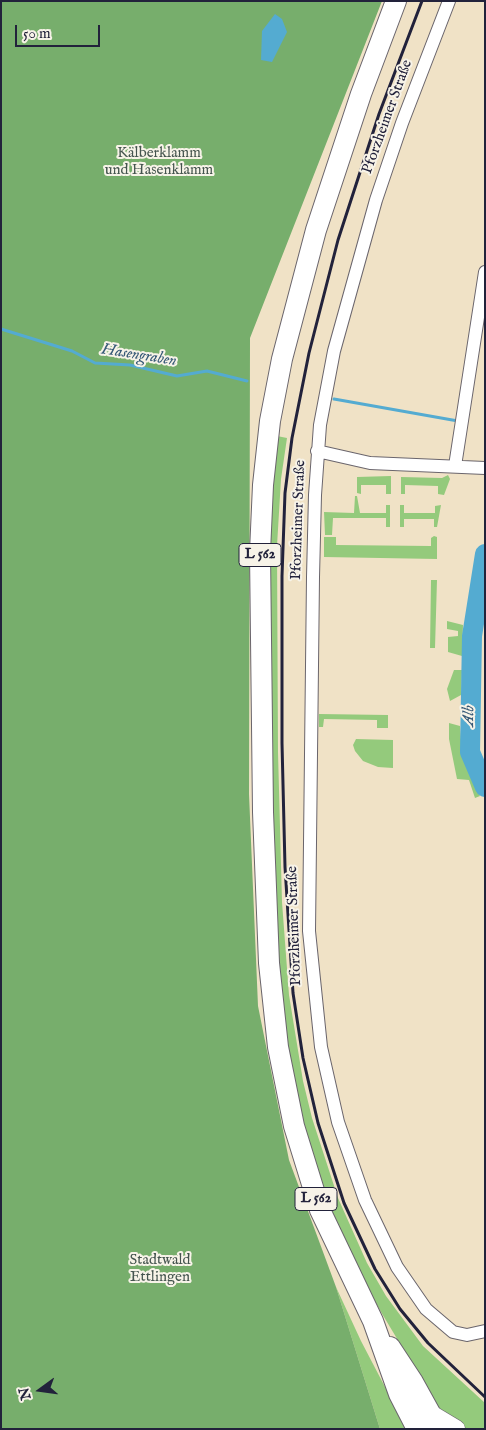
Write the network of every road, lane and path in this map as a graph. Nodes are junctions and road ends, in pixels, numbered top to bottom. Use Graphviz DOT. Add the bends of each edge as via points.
graph roads {
  1 [pos="396,1"];
  2 [pos="449,1"];
  3 [pos="485,272"];
  4 [pos="318,451"];
  5 [pos="455,466"];
  6 [pos="485,468"];
  7 [pos="372,1320"];
  8 [pos="485,1331"];
  9 [pos="435,1422"];
  10 [pos="417,1429"];
  11 [pos="456,1429"];
  1 -- 7 [label="main road, L 562" via="316,230 282,359 262,485 260,552 263,812 269,963 278,1047 294,1126 320,1210"];
  2 -- 4 [label="street, Pforzheimer Straße" via="399,130 376,200 334,351"];
  3 -- 5 [label="street"];
  4 -- 5 [label="street, Pforzheimer Straße" via="370,463"];
  4 -- 8 [label="street, Pforzheimer Straße" via="309,904 313,985 321,1047 330,1094 364,1200 398,1267 426,1309 445,1327 467,1335"];
  5 -- 6 [label="street, Pforzheimer Straße"];
  7 -- 9 [label="main road, L 562"];
  7 -- 10 [label="main road, L 562" via="399,1394"];
  9 -- 11 [label="main road"];
}
